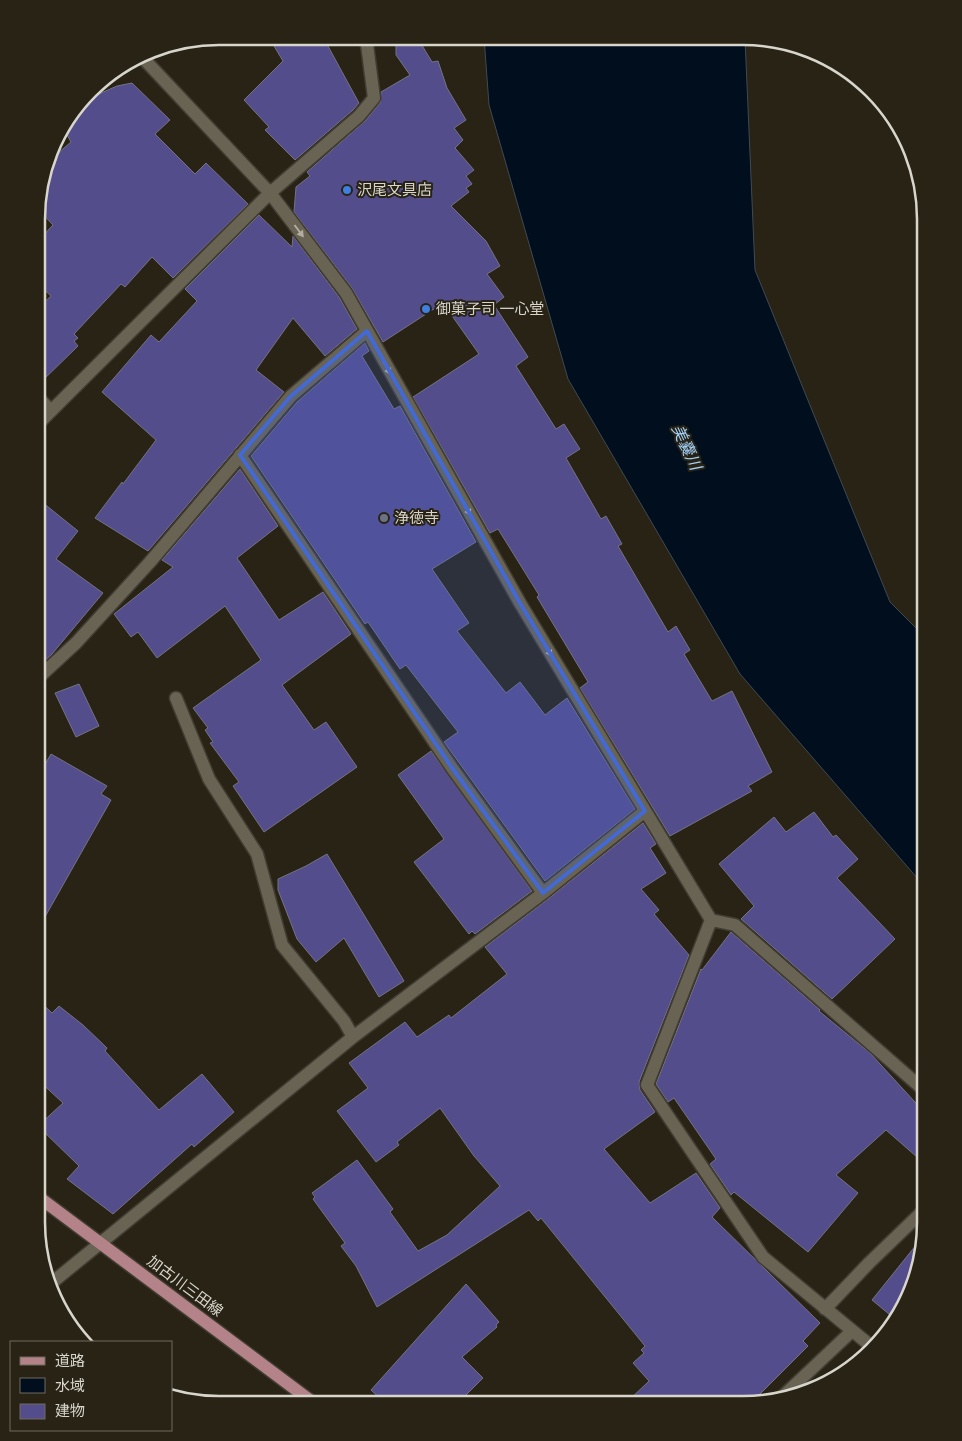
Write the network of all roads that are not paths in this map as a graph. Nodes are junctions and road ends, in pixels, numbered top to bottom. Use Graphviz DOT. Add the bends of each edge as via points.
graph roads {
  1 [pos="367,45"];
  2 [pos="146,61"];
  3 [pos="270,192"];
  4 [pos="367,331"];
  5 [pos="45,405"];
  6 [pos="51,411"];
  7 [pos="45,417"];
  8 [pos="240,454"];
  9 [pos="45,672"];
  10 [pos="176,698"];
  11 [pos="645,812"];
  12 [pos="543,892"];
  13 [pos="711,920"];
  14 [pos="353,1037"];
  15 [pos="917,1084"];
  16 [pos="45,1202"];
  17 [pos="917,1217"];
  18 [pos="100,1242"];
  19 [pos="55,1280"];
  20 [pos="825,1309"];
  21 [pos="852,1331"];
  22 [pos="867,1344"];
  23 [pos="790,1389"];
  24 [pos="304,1396"];
  1 -- 3 [label="street" via="374,98 359,116"];
  2 -- 3 [label="street"];
  3 -- 4 [label="street, one-way" via="346,293"];
  3 -- 6 [label="street"];
  4 -- 8 [label="street" via="291,396"];
  4 -- 11 [label="street, one-way" via="520,603"];
  5 -- 6 [label="street"];
  6 -- 7 [label="street"];
  8 -- 9 [label="street" via="150,562 76,643"];
  8 -- 12 [label="street" via="452,768"];
  10 -- 14 [label="street" via="209,779 257,854 282,944 344,1021"];
  11 -- 12 [label="street"];
  11 -- 13 [label="street"];
  12 -- 14 [label="street"];
  13 -- 15 [label="street" via="735,925"];
  13 -- 20 [label="street" via="647,1085 763,1257"];
  14 -- 18 [label="street"];
  16 -- 18 [label="main road, 加古川三田線"];
  17 -- 20 [label="street"];
  18 -- 19 [label="street"];
  18 -- 24 [label="main road, 加古川三田線"];
  20 -- 21 [label="street"];
  21 -- 22 [label="street"];
  21 -- 23 [label="street"];
}
